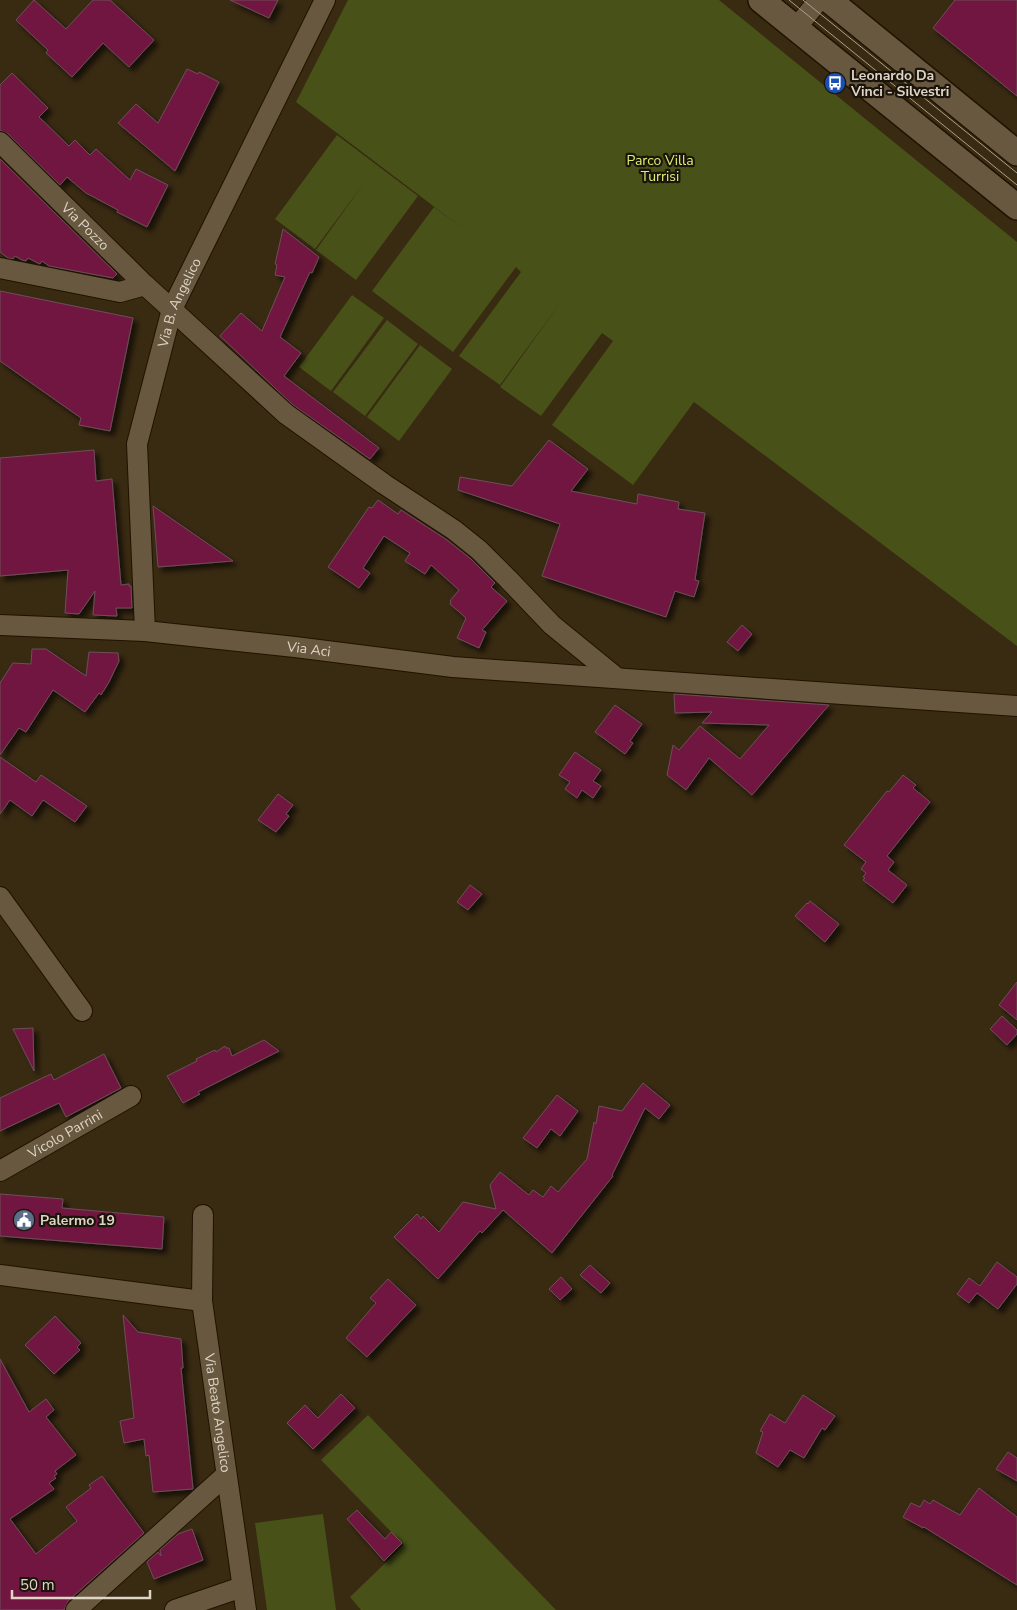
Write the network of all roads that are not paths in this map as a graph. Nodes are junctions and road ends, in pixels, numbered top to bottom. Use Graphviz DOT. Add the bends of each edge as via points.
graph roads {
  1 [pos="325,0"];
  2 [pos="762,0"];
  3 [pos="819,0"];
  4 [pos="829,0"];
  5 [pos="796,28"];
  6 [pos="0,142"];
  7 [pos="1017,153"];
  8 [pos="1017,206"];
  9 [pos="0,268"];
  10 [pos="145,285"];
  11 [pos="172,309"];
  12 [pos="0,625"];
  13 [pos="144,632"];
  14 [pos="617,678"];
  15 [pos="1017,706"];
  16 [pos="0,897"];
  17 [pos="82,1010"];
  18 [pos="131,1096"];
  19 [pos="0,1171"];
  20 [pos="203,1215"];
  21 [pos="0,1275"];
  22 [pos="202,1301"];
  23 [pos="226,1474"];
  24 [pos="242,1587"];
  25 [pos="76,1610"];
  26 [pos="175,1610"];
  27 [pos="246,1610"];
  1 -- 11 [label="street, Via B. Angelico"];
  2 -- 5 [label="street"];
  3 -- 5 [label="street"];
  4 -- 7 [label="street"];
  5 -- 8 [label="street"];
  6 -- 10 [label="street, Via Pozzo"];
  9 -- 10 [label="street" via="120,292"];
  10 -- 11 [label="street, Via Pozzo"];
  11 -- 13 [label="street, Via B. Angelico" via="137,444"];
  11 -- 14 [label="street, Via Pozzo" via="286,414 479,550 552,625"];
  12 -- 13 [label="street, Via Aci"];
  13 -- 14 [label="street, Via Aci" via="453,667"];
  14 -- 15 [label="street, Via Aci"];
  16 -- 17 [label="street"];
  18 -- 19 [label="street, Vicolo Parrini"];
  20 -- 22 [label="street, Via Beato Angelico"];
  21 -- 22 [label="street"];
  22 -- 23 [label="street, Via Beato Angelico"];
  23 -- 24 [label="street, Via Beato Angelico"];
  23 -- 25 [label="street"];
  24 -- 26 [label="street"];
  24 -- 27 [label="street, Via Beato Angelico"];
}
